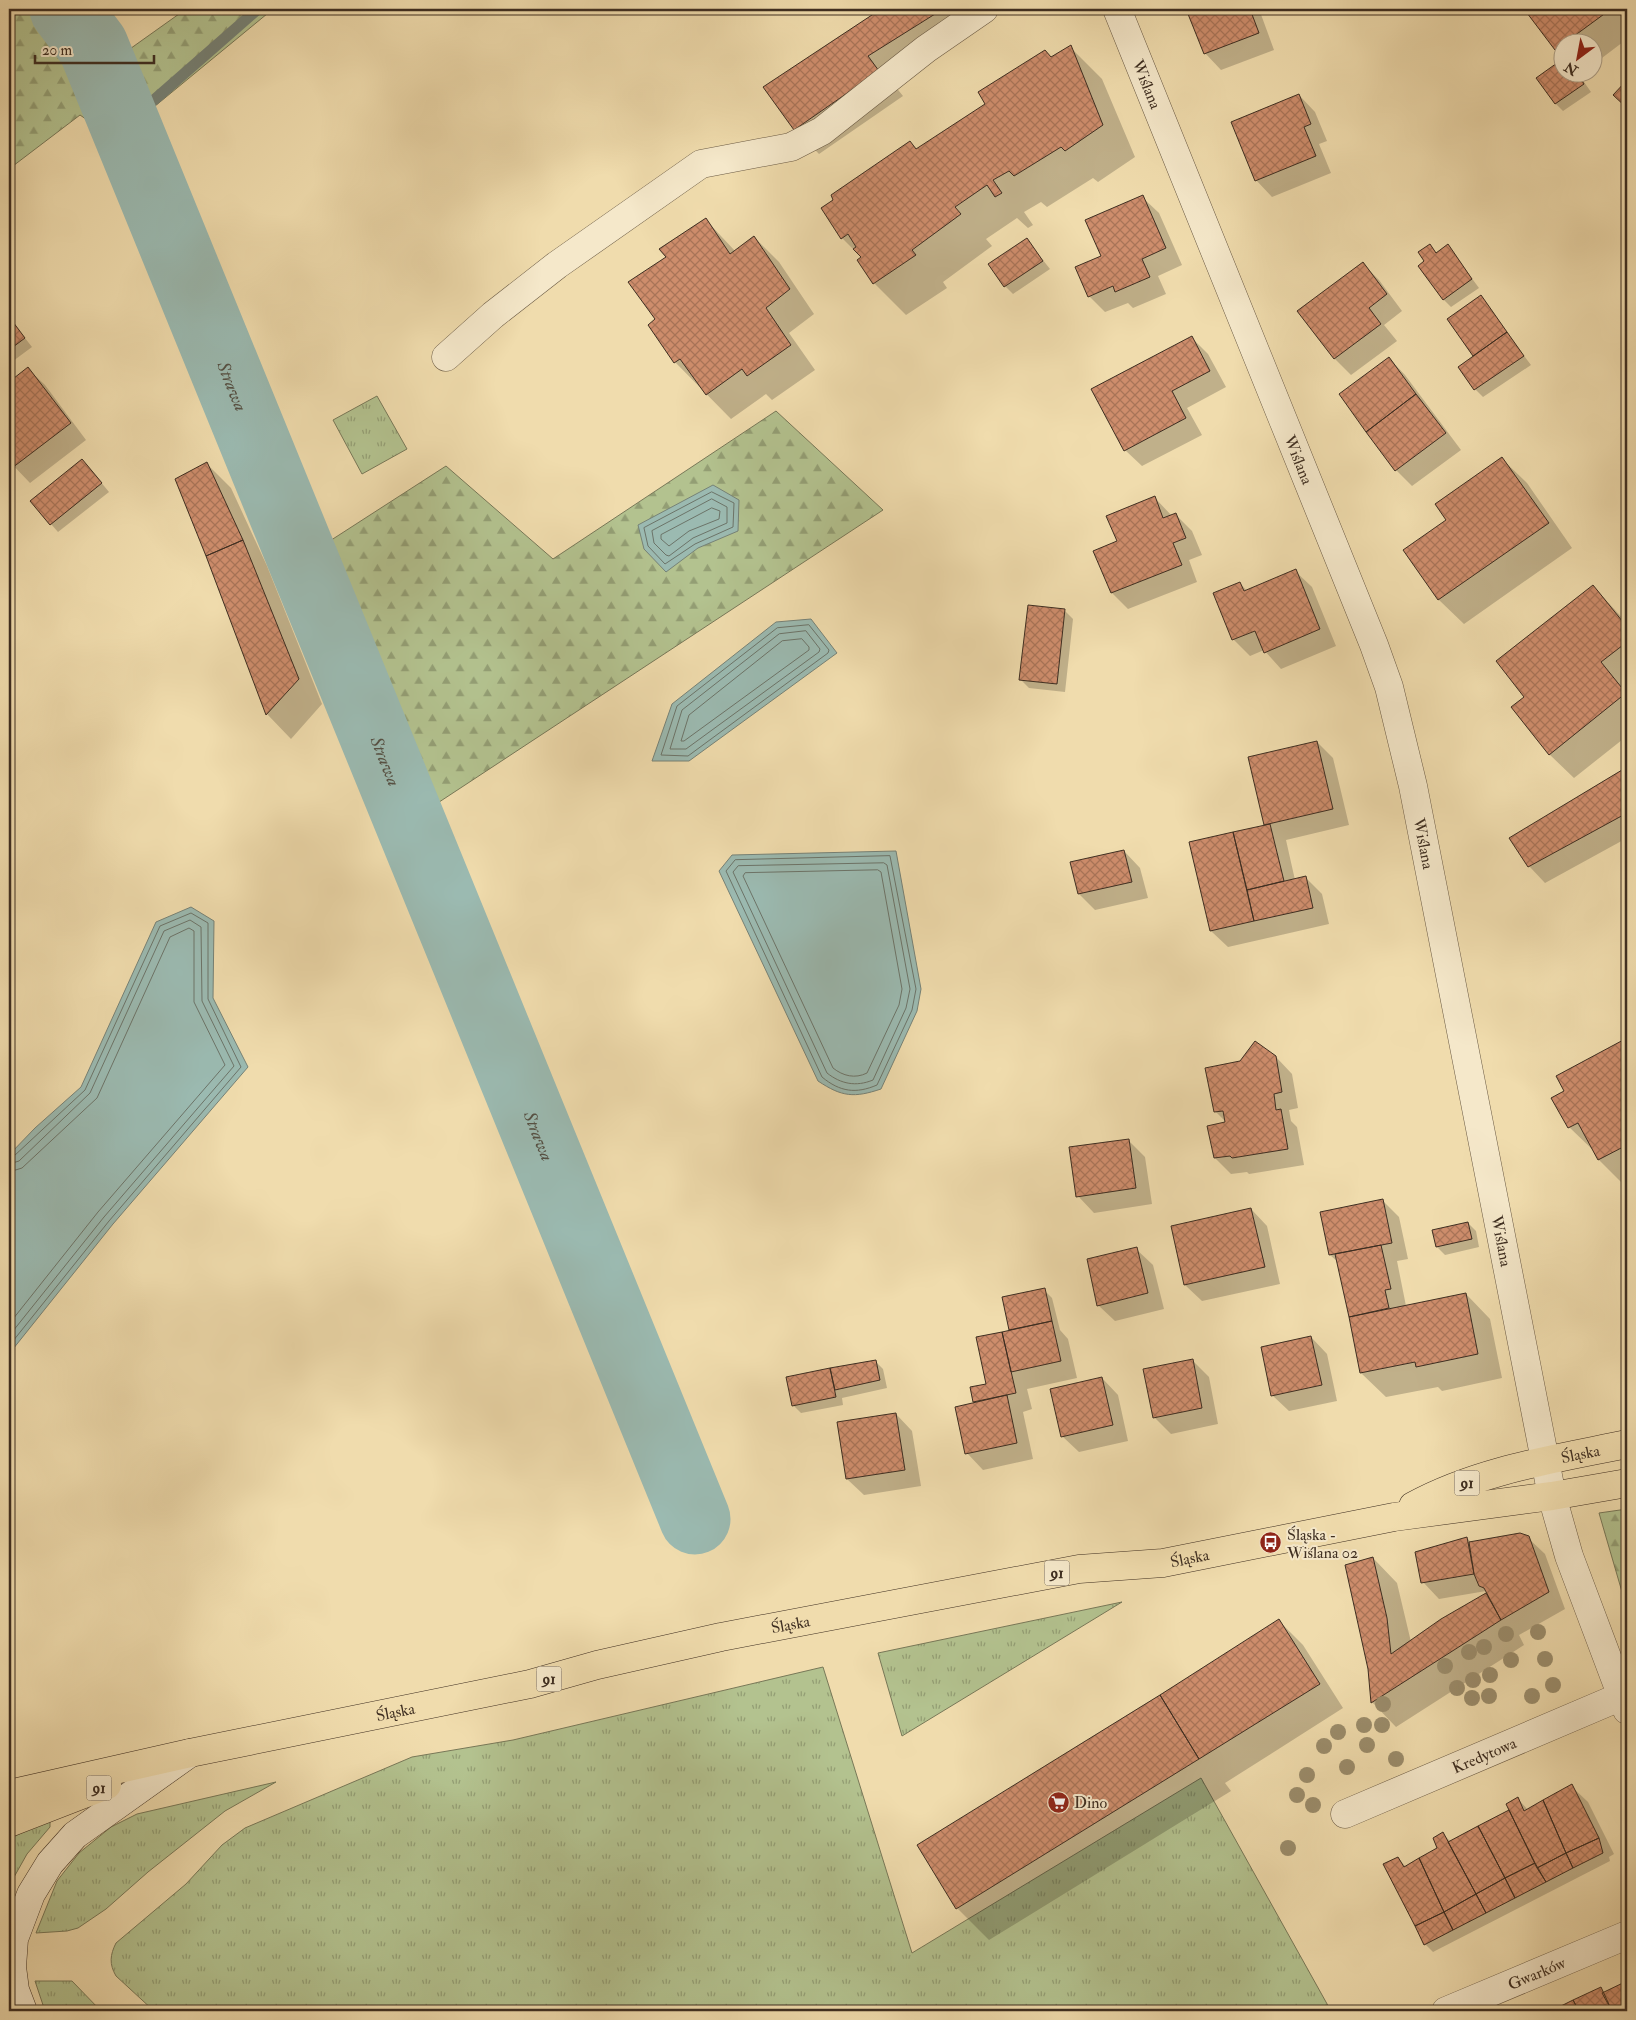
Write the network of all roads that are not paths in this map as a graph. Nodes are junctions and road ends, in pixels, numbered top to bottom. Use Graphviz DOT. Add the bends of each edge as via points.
graph roads {
  1 [pos="984,9"];
  2 [pos="1117,9"];
  3 [pos="446,357"];
  4 [pos="1627,1444"];
  5 [pos="1545,1460"];
  6 [pos="1627,1483"];
  7 [pos="1552,1496"];
  8 [pos="1394,1517"];
  9 [pos="1625,1703"];
  10 [pos="190,1753"];
  11 [pos="9,1794"];
  12 [pos="1345,1814"];
  13 [pos="9,1823"];
  14 [pos="1627,1936"];
  15 [pos="23,2011"];
  16 [pos="1446,2011"];
  1 -- 3 [label="street" via="926,49 822,131 791,147 701,164 557,266 493,315"];
  2 -- 5 [label="street, Wiślana" via="1389,687 1413,786"];
  4 -- 5 [label="main road, Śląska / 91"];
  5 -- 7 [label="street, Wiślana"];
  5 -- 8 [label="main road, Śląska / 91" via="1442,1492"];
  6 -- 7 [label="main road, Śląska / 91"];
  7 -- 8 [label="main road, Śląska / 91"];
  7 -- 9 [label="street, Wiślana" via="1570,1556"];
  8 -- 10 [label="main road, Śląska / 91" via="1173,1561 1079,1569 721,1637 530,1684"];
  9 -- 12 [label="street, Kredytowa"];
  10 -- 11 [label="main road, Śląska / 91"];
  10 -- 13 [label="main road, Śląska / 91"];
  10 -- 15 [label="street" via="75,1835 50,1863 31,1894 14,1939 12,1967 15,1990"];
  14 -- 16 [label="street, Gwarków"];
}
